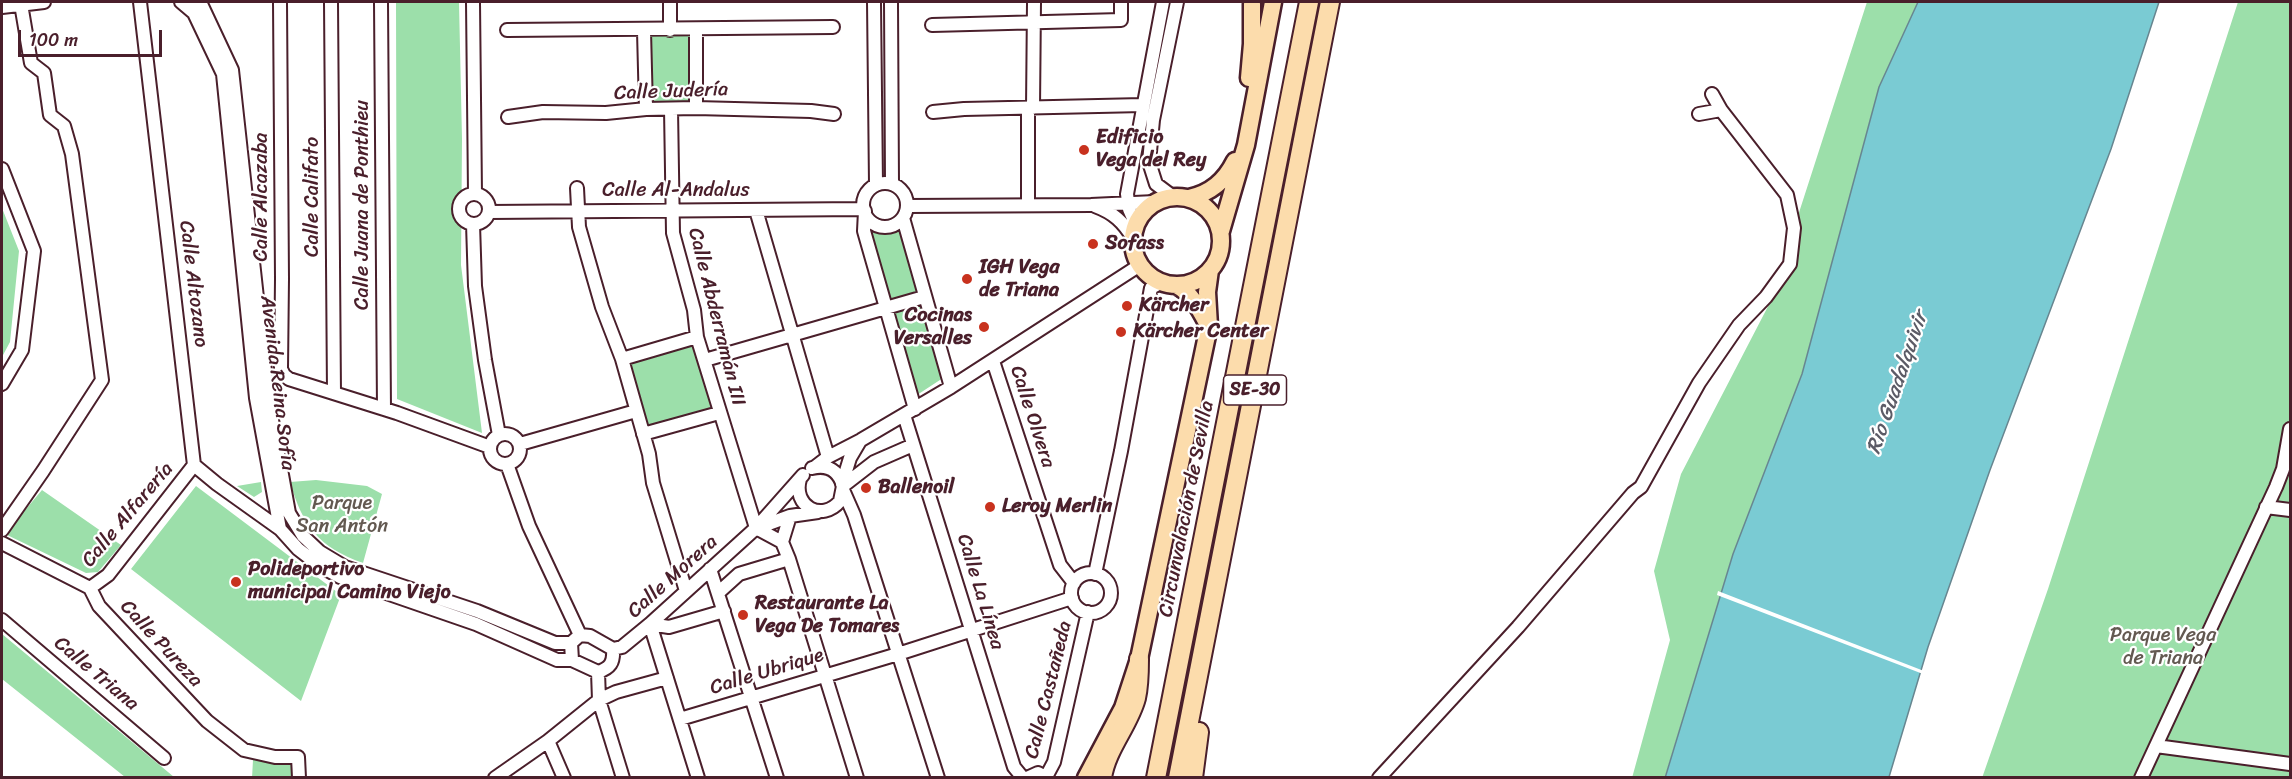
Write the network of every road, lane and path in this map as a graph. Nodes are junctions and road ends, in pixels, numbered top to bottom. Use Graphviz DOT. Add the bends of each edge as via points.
graph roads {
  1 [pos="44,2"];
  2 [pos="140,2"];
  3 [pos="182,2"];
  4 [pos="197,2"];
  5 [pos="280,2"];
  6 [pos="331,2"];
  7 [pos="381,2"];
  8 [pos="473,2"];
  9 [pos="670,2"];
  10 [pos="874,2"];
  11 [pos="891,2"];
  12 [pos="1034,2"];
  13 [pos="1120,2"];
  14 [pos="1163,2"];
  15 [pos="1177,2"];
  16 [pos="1262,2"];
  17 [pos="1273,2"];
  18 [pos="1309,2"];
  19 [pos="1330,2"];
  20 [pos="21,4"];
  21 [pos="2,7"];
  22 [pos="1034,22"];
  23 [pos="932,25"];
  24 [pos="833,27"];
  25 [pos="507,30"];
  26 [pos="670,30"];
  27 [pos="696,30"];
  28 [pos="1268,30"];
  29 [pos="644,31"];
  30 [pos="1712,94"];
  31 [pos="1143,105"];
  32 [pos="696,108"];
  33 [pos="1031,108"];
  34 [pos="646,109"];
  35 [pos="670,109"];
  36 [pos="1721,111"];
  37 [pos="933,112"];
  38 [pos="834,114"];
  39 [pos="1700,114"];
  40 [pos="508,117"];
  41 [pos="2,169"];
  42 [pos="892,184"];
  43 [pos="876,185"];
  44 [pos="577,188"];
  45 [pos="475,194"];
  46 [pos="1180,197"];
  47 [pos="1128,202"];
  48 [pos="1155,202"];
  49 [pos="1091,205"];
  50 [pos="907,206"];
  51 [pos="1028,206"];
  52 [pos="672,210"];
  53 [pos="756,210"];
  54 [pos="864,210"];
  55 [pos="577,211"];
  56 [pos="489,212"];
  57 [pos="903,218"];
  58 [pos="473,224"];
  59 [pos="1134,231"];
  60 [pos="1221,231"];
  61 [pos="1140,265"];
  62 [pos="1210,270"];
  63 [pos="1169,284"];
  64 [pos="924,297"];
  65 [pos="888,308"];
  66 [pos="1209,326"];
  67 [pos="791,335"];
  68 [pos="697,337"];
  69 [pos="622,359"];
  70 [pos="705,360"];
  71 [pos="993,362"];
  72 [pos="2,384"];
  73 [pos="951,387"];
  74 [pos="333,393"];
  75 [pos="384,409"];
  76 [pos="915,409"];
  77 [pos="636,411"];
  78 [pos="719,413"];
  79 [pos="904,415"];
  80 [pos="2290,429"];
  81 [pos="643,434"];
  82 [pos="499,435"];
  83 [pos="861,440"];
  84 [pos="520,444"];
  85 [pos="913,445"];
  86 [pos="490,447"];
  87 [pos="828,457"];
  88 [pos="507,464"];
  89 [pos="194,465"];
  90 [pos="815,467"];
  91 [pos="803,475"];
  92 [pos="843,487"];
  93 [pos="2276,487"];
  94 [pos="2290,488"];
  95 [pos="278,492"];
  96 [pos="249,507"];
  97 [pos="2266,507"];
  98 [pos="2290,510"];
  99 [pos="825,511"];
  100 [pos="854,515"];
  101 [pos="790,516"];
  102 [pos="756,528"];
  103 [pos="280,529"];
  104 [pos="2,530"];
  105 [pos="303,536"];
  106 [pos="782,542"];
  107 [pos="2,543"];
  108 [pos="789,559"];
  109 [pos="710,569"];
  110 [pos="1095,573"];
  111 [pos="1074,583"];
  112 [pos="90,588"];
  113 [pos="686,591"];
  114 [pos="718,593"];
  115 [pos="1072,598"];
  116 [pos="724,611"];
  117 [pos="1088,612"];
  118 [pos="2,620"];
  119 [pos="650,624"];
  120 [pos="1209,627"];
  121 [pos="971,630"];
  122 [pos="580,635"];
  123 [pos="571,644"];
  124 [pos="1183,645"];
  125 [pos="613,649"];
  126 [pos="898,654"];
  127 [pos="1138,659"];
  128 [pos="572,660"];
  129 [pos="598,672"];
  130 [pos="825,675"];
  131 [pos="667,678"];
  132 [pos="751,698"];
  133 [pos="599,700"];
  134 [pos="680,719"];
  135 [pos="548,741"];
  136 [pos="2156,746"];
  137 [pos="1099,756"];
  138 [pos="164,758"];
  139 [pos="2290,764"];
  140 [pos="299,777"];
  141 [pos="495,777"];
  142 [pos="564,777"];
  143 [pos="622,777"];
  144 [pos="698,777"];
  145 [pos="777,777"];
  146 [pos="857,777"];
  147 [pos="938,777"];
  148 [pos="1025,777"];
  149 [pos="1046,777"];
  150 [pos="1086,777"];
  151 [pos="1093,777"];
  152 [pos="1102,777"];
  153 [pos="1146,777"];
  154 [pos="1156,777"];
  155 [pos="1178,777"];
  156 [pos="1193,777"];
  157 [pos="1379,777"];
  158 [pos="2141,777"];
  1 -- 20 [label="street"];
  2 -- 89 [label="street, Calle Altozano"];
  3 -- 95 [label="street, Avenida Reina Sofía" via="194,13 223,74 256,398"];
  4 -- 95 [label="street, Avenida Reina Sofía" via="232,70"];
  5 -- 74 [label="street, Calle Alcazaba" via="281,369 290,379"];
  6 -- 74 [label="street, Calle Califato"];
  7 -- 75 [label="street, Calle Juana de Ponthieu"];
  8 -- 45 [label="street"];
  9 -- 26 [label="street"];
  10 -- 43 [label="street"];
  11 -- 42 [label="street"];
  12 -- 22 [label="street"];
  13 -- 22 [label="street" via="1121,20"];
  14 -- 31 [label="street"];
  15 -- 46 [label="street" via="1153,120 1149,162 1156,184"];
  16 -- 28 [label="main road"];
  16 -- 46 [label="main road" via="1252,44 1240,147 1225,179 1203,195"];
  17 -- 28 [label="main road"];
  18 -- 124 [label="highway, Circunvalación de Sevilla / SE-30"];
  19 -- 120 [label="highway, SE-30"];
  20 -- 21 [label="street"];
  20 -- 104 [label="street" via="31,63 44,73 50,115 64,126 72,154 102,380"];
  22 -- 23 [label="street"];
  22 -- 33 [label="street"];
  24 -- 27 [label="street"];
  25 -- 29 [label="street"];
  26 -- 27 [label="street"];
  26 -- 29 [label="street"];
  27 -- 32 [label="street"];
  28 -- 60 [label="main road" via="1246,144"];
  29 -- 34 [label="street"];
  30 -- 36 [label="street"];
  31 -- 33 [label="street"];
  31 -- 47 [label="street"];
  32 -- 35 [label="street, Calle Judería"];
  32 -- 38 [label="street, Calle Judería"];
  33 -- 37 [label="street"];
  33 -- 51 [label="street"];
  34 -- 35 [label="street, Calle Judería"];
  34 -- 40 [label="street, Calle Judería"];
  35 -- 52 [label="street, Calle Abderramán III"];
  36 -- 39 [label="street"];
  36 -- 157 [label="street" via="1787,195 1794,228 1790,264 1739,325 1699,383 1641,487"];
  41 -- 72 [label="street" via="33,251 22,350"];
  42 -- 43 [label="street"];
  42 -- 50 [label="street" via="903,193"];
  43 -- 54 [label="street" via="866,195"];
  44 -- 55 [label="street"];
  45 -- 56 [label="street" via="486,200"];
  45 -- 58 [label="street" via="462,199 459,208 464,220"];
  46 -- 48 [label="main road"];
  46 -- 60 [label="main road" via="1209,210"];
  47 -- 48 [label="street"];
  47 -- 49 [label="street"];
  47 -- 59 [label="street"];
  48 -- 59 [label="main road" via="1143,212"];
  49 -- 51 [label="street"];
  49 -- 59 [label="street" via="1107,210"];
  50 -- 51 [label="street"];
  50 -- 57 [label="street"];
  52 -- 53 [label="street, Calle Al-Andalus"];
  52 -- 55 [label="street, Calle Al-Andalus"];
  52 -- 68 [label="street, Calle Abderramán III" via="674,240 694,310"];
  53 -- 54 [label="street, Calle Al-Andalus"];
  53 -- 67 [label="street"];
  54 -- 57 [label="street" via="868,219 879,226 892,226"];
  54 -- 65 [label="street" via="864,231"];
  55 -- 56 [label="street, Calle Al-Andalus"];
  55 -- 69 [label="street" via="599,296"];
  56 -- 58 [label="street" via="485,219"];
  57 -- 64 [label="street"];
  58 -- 82 [label="street" via="475,286 484,360"];
  59 -- 61 [label="main road" via="1134,252"];
  60 -- 62 [label="main road" via="1221,248"];
  61 -- 63 [label="main road"];
  61 -- 71 [label="street"];
  62 -- 63 [label="main road" via="1191,283"];
  62 -- 66 [label="main road"];
  63 -- 66 [label="main road" via="1185,290"];
  63 -- 110 [label="street" via="1151,288"];
  64 -- 65 [label="street"];
  64 -- 73 [label="street"];
  65 -- 67 [label="street"];
  65 -- 76 [label="street"];
  66 -- 127 [label="main road"];
  67 -- 70 [label="street"];
  67 -- 87 [label="street"];
  68 -- 69 [label="street"];
  68 -- 70 [label="street, Calle Abderramán III"];
  69 -- 77 [label="street"];
  70 -- 78 [label="street, Calle Abderramán III"];
  71 -- 73 [label="street"];
  71 -- 111 [label="street, Calle Olvera" via="1060,565"];
  73 -- 76 [label="street"];
  74 -- 75 [label="street, Calle Alcazaba"];
  75 -- 86 [label="street, Calle Alcazaba"];
  76 -- 79 [label="street"];
  77 -- 81 [label="street"];
  77 -- 84 [label="street"];
  78 -- 81 [label="street"];
  78 -- 102 [label="street, Calle Abderramán III"];
  79 -- 83 [label="street"];
  79 -- 85 [label="street, Calle La Línea"];
  80 -- 93 [label="street"];
  81 -- 113 [label="street"];
  82 -- 84 [label="street" via="509,434"];
  82 -- 86 [label="street"];
  83 -- 87 [label="street"];
  83 -- 92 [label="street" via="850,458"];
  84 -- 88 [label="street" via="518,457"];
  85 -- 92 [label="street" via="874,462"];
  85 -- 121 [label="street, Calle La Línea"];
  86 -- 88 [label="street" via="496,462"];
  87 -- 90 [label="street"];
  88 -- 122 [label="street" via="529,526"];
  89 -- 96 [label="street"];
  89 -- 112 [label="street, Calle Alfarería" via="108,575"];
  90 -- 91 [label="street"];
  90 -- 92 [label="street" via="832,470"];
  91 -- 99 [label="street" via="798,486 802,503 812,510"];
  91 -- 102 [label="street, Calle Morera"];
  92 -- 99 [label="street" via="840,501"];
  92 -- 100 [label="street"];
  93 -- 94 [label="street"];
  93 -- 97 [label="street"];
  95 -- 96 [label="street"];
  95 -- 103 [label="street, Avenida Reina Sofía"];
  95 -- 105 [label="street, Avenida Reina Sofía"];
  96 -- 103 [label="street"];
  97 -- 98 [label="street"];
  97 -- 136 [label="street"];
  99 -- 100 [label="street"];
  99 -- 101 [label="street, Calle Morera"];
  100 -- 126 [label="street"];
  101 -- 102 [label="street, Calle Morera"];
  101 -- 106 [label="street"];
  102 -- 106 [label="street"];
  102 -- 109 [label="street, Calle Morera"];
  103 -- 105 [label="street" via="291,528"];
  103 -- 128 [label="street" via="298,549 340,577 476,624 557,660"];
  105 -- 123 [label="street, Avenida Reina Sofía" via="345,567 477,611 555,643"];
  106 -- 108 [label="street"];
  107 -- 112 [label="street"];
  108 -- 114 [label="street" via="739,574"];
  108 -- 130 [label="street"];
  109 -- 113 [label="street, Calle Morera"];
  109 -- 114 [label="street"];
  110 -- 111 [label="street" via="1083,575"];
  110 -- 117 [label="street" via="1109,585 1111,597 1104,608"];
  111 -- 115 [label="street"];
  112 -- 140 [label="street, Calle Pureza" via="99,606 207,721 244,750 298,757"];
  113 -- 119 [label="street, Calle Morera"];
  114 -- 116 [label="street"];
  115 -- 117 [label="street" via="1078,608"];
  115 -- 121 [label="street, Calle Ubrique"];
  116 -- 119 [label="street" via="669,627"];
  116 -- 132 [label="street"];
  117 -- 149 [label="street, Calle Castañeda" via="1054,762"];
  118 -- 138 [label="street, Calle Triana"];
  119 -- 125 [label="street, Calle Morera" via="622,647"];
  119 -- 131 [label="street"];
  120 -- 155 [label="highway, SE-30"];
  120 -- 156 [label="highway" via="1212,664"];
  121 -- 126 [label="street, Calle Ubrique"];
  121 -- 148 [label="street, Calle La Línea" via="1014,767"];
  122 -- 123 [label="street"];
  122 -- 125 [label="street"];
  123 -- 128 [label="street"];
  124 -- 153 [label="highway" via="1164,695"];
  124 -- 154 [label="highway, Circunvalación de Sevilla / SE-30"];
  125 -- 129 [label="street" via="613,663"];
  126 -- 130 [label="street, Calle Ubrique"];
  126 -- 147 [label="street"];
  127 -- 137 [label="main road" via="1123,708"];
  127 -- 152 [label="highway" via="1136,700"];
  128 -- 129 [label="street"];
  129 -- 133 [label="street"];
  130 -- 132 [label="street, Calle Ubrique"];
  130 -- 146 [label="street"];
  131 -- 133 [label="street"];
  131 -- 134 [label="street"];
  132 -- 134 [label="street, Calle Ubrique"];
  132 -- 145 [label="street"];
  133 -- 135 [label="street"];
  133 -- 143 [label="street"];
  134 -- 144 [label="street"];
  135 -- 141 [label="street"];
  135 -- 142 [label="street"];
  136 -- 139 [label="street"];
  136 -- 158 [label="street"];
  137 -- 150 [label="main road"];
  137 -- 151 [label="main road"];
  148 -- 149 [label="street" via="1038,773"];
}
